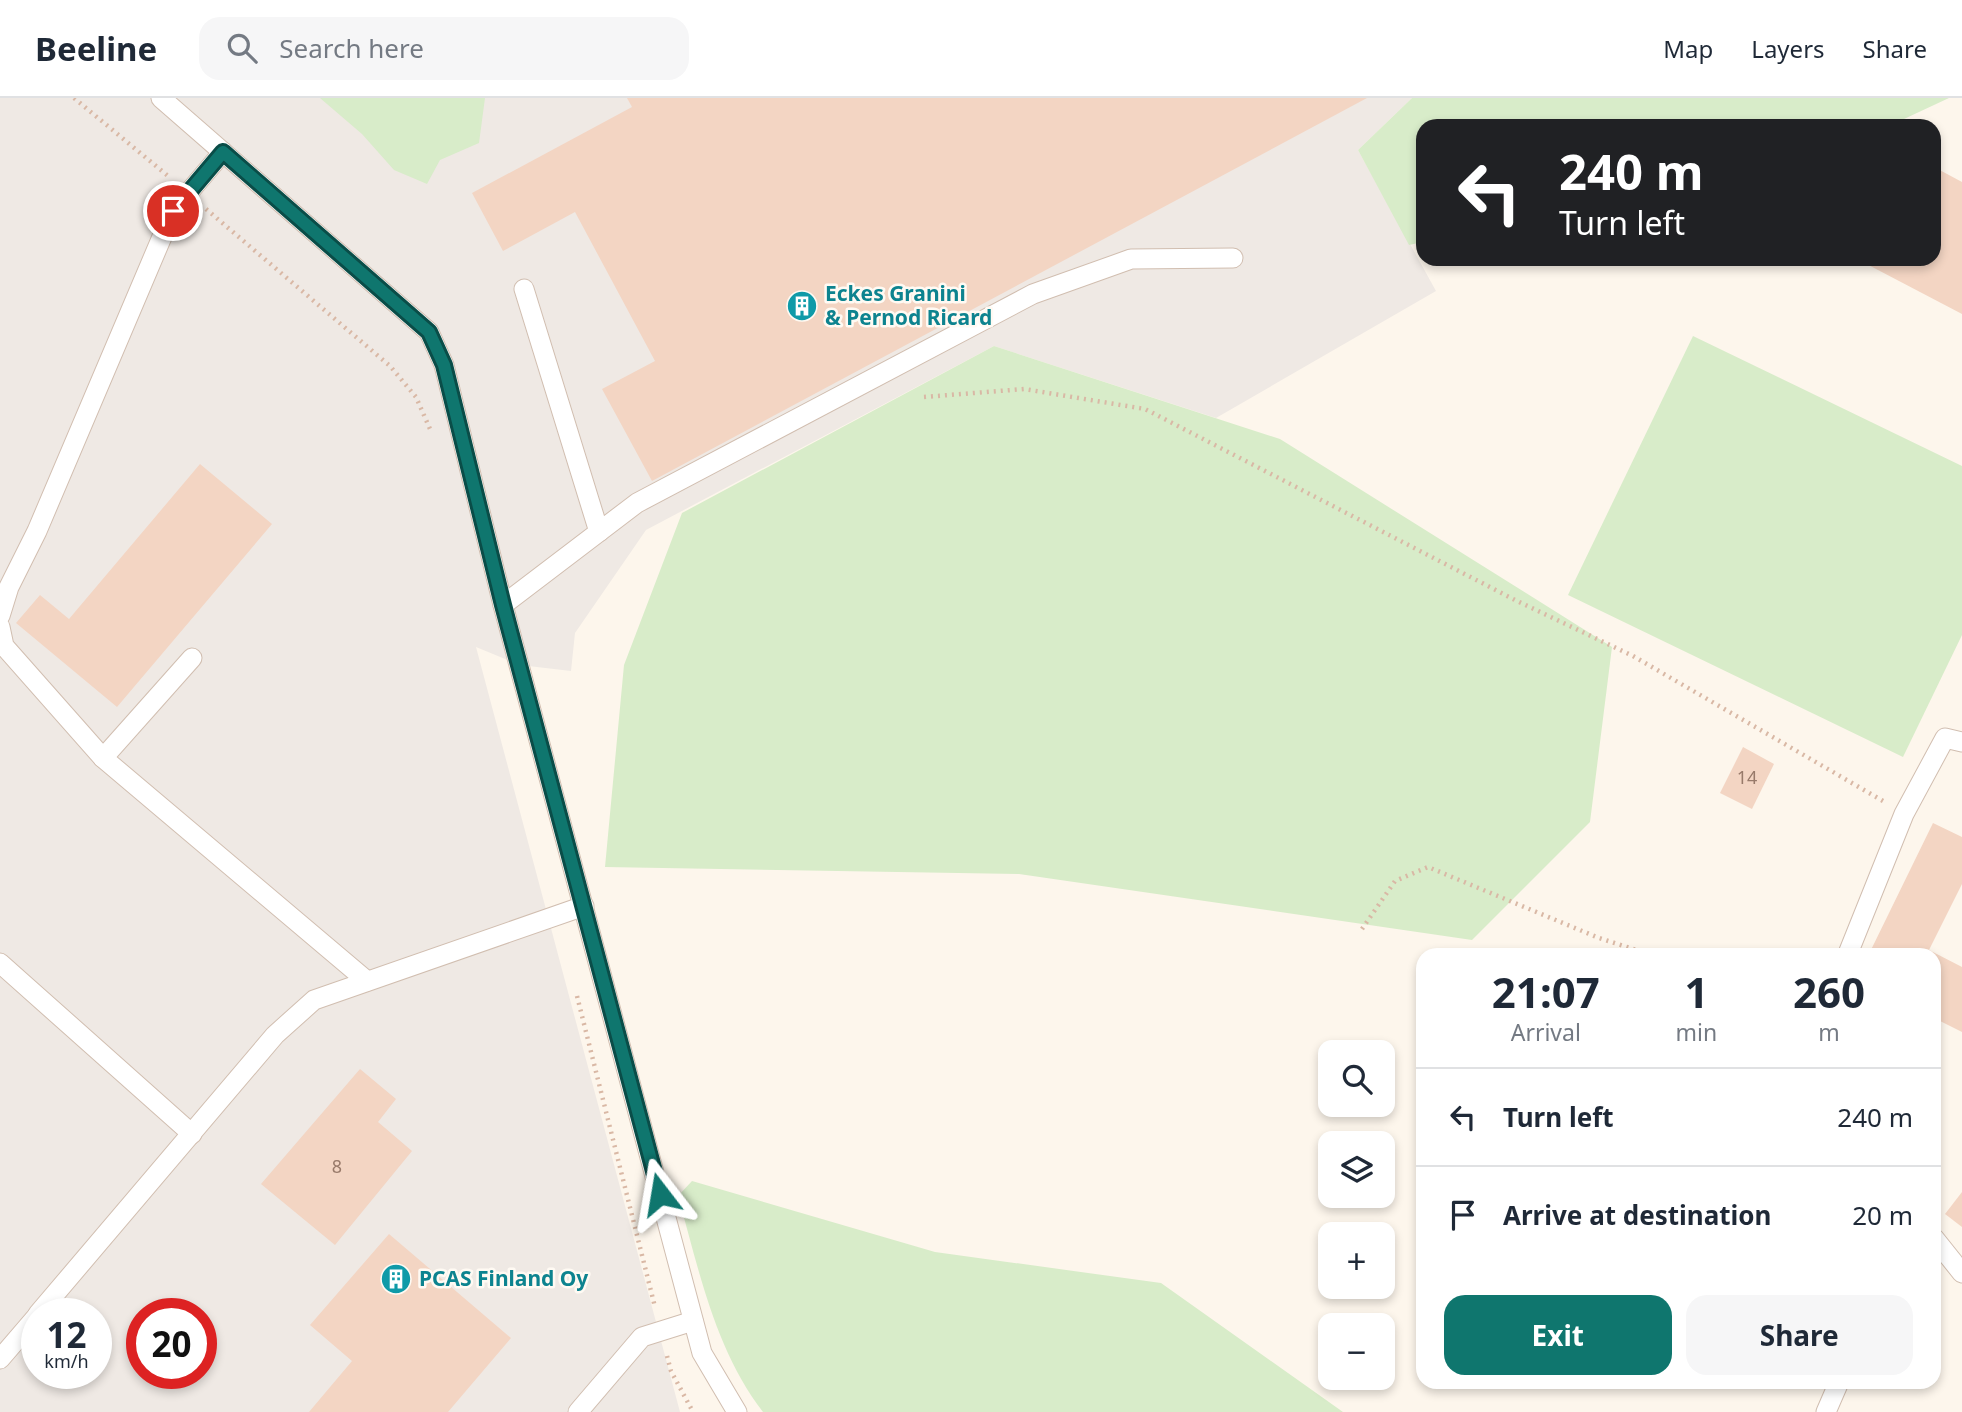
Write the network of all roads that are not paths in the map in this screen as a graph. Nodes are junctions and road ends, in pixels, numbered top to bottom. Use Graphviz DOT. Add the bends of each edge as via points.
graph roads {
  1 [pos="161,98"];
  2 [pos="223,152"];
  3 [pos="1233,258"];
  4 [pos="524,289"];
  5 [pos="599,532"];
  6 [pos="503,605"];
  7 [pos="0,616"];
  8 [pos="0,627"];
  9 [pos="192,658"];
  10 [pos="1962,742"];
  11 [pos="103,758"];
  12 [pos="584,906"];
  13 [pos="1850,948"];
  14 [pos="0,963"];
  15 [pos="367,981"];
  16 [pos="192,1134"];
  17 [pos="1941,1247"];
  18 [pos="1962,1273"];
  19 [pos="52,1298"];
  20 [pos="693,1321"];
  21 [pos="21,1335"];
  22 [pos="0,1359"];
  23 [pos="1836,1389"];
  24 [pos="578,1412"];
  25 [pos="737,1412"];
  26 [pos="1826,1412"];
  1 -- 2 [label="lane"];
  2 -- 6 [label="lane" via="429,332 444,365"];
  2 -- 7 [label="lane" via="173,211"];
  3 -- 5 [label="lane" via="1131,259 1034,294 638,503"];
  4 -- 5 [label="lane"];
  5 -- 6 [label="lane"];
  6 -- 12 [label="lane"];
  8 -- 11 [label="lane" via="4,646"];
  9 -- 11 [label="lane"];
  10 -- 13 [label="lane" via="1945,738 1905,814"];
  11 -- 15 [label="lane"];
  12 -- 15 [label="lane"];
  12 -- 20 [label="lane"];
  14 -- 16 [label="lane"];
  15 -- 16 [label="lane" via="314,1000 275,1035"];
  16 -- 19 [label="lane"];
  17 -- 18 [label="lane"];
  20 -- 24 [label="lane" via="642,1337"];
  20 -- 25 [label="lane" via="702,1353"];
  21 -- 22 [label="lane"];
  23 -- 26 [label="lane"];
}
